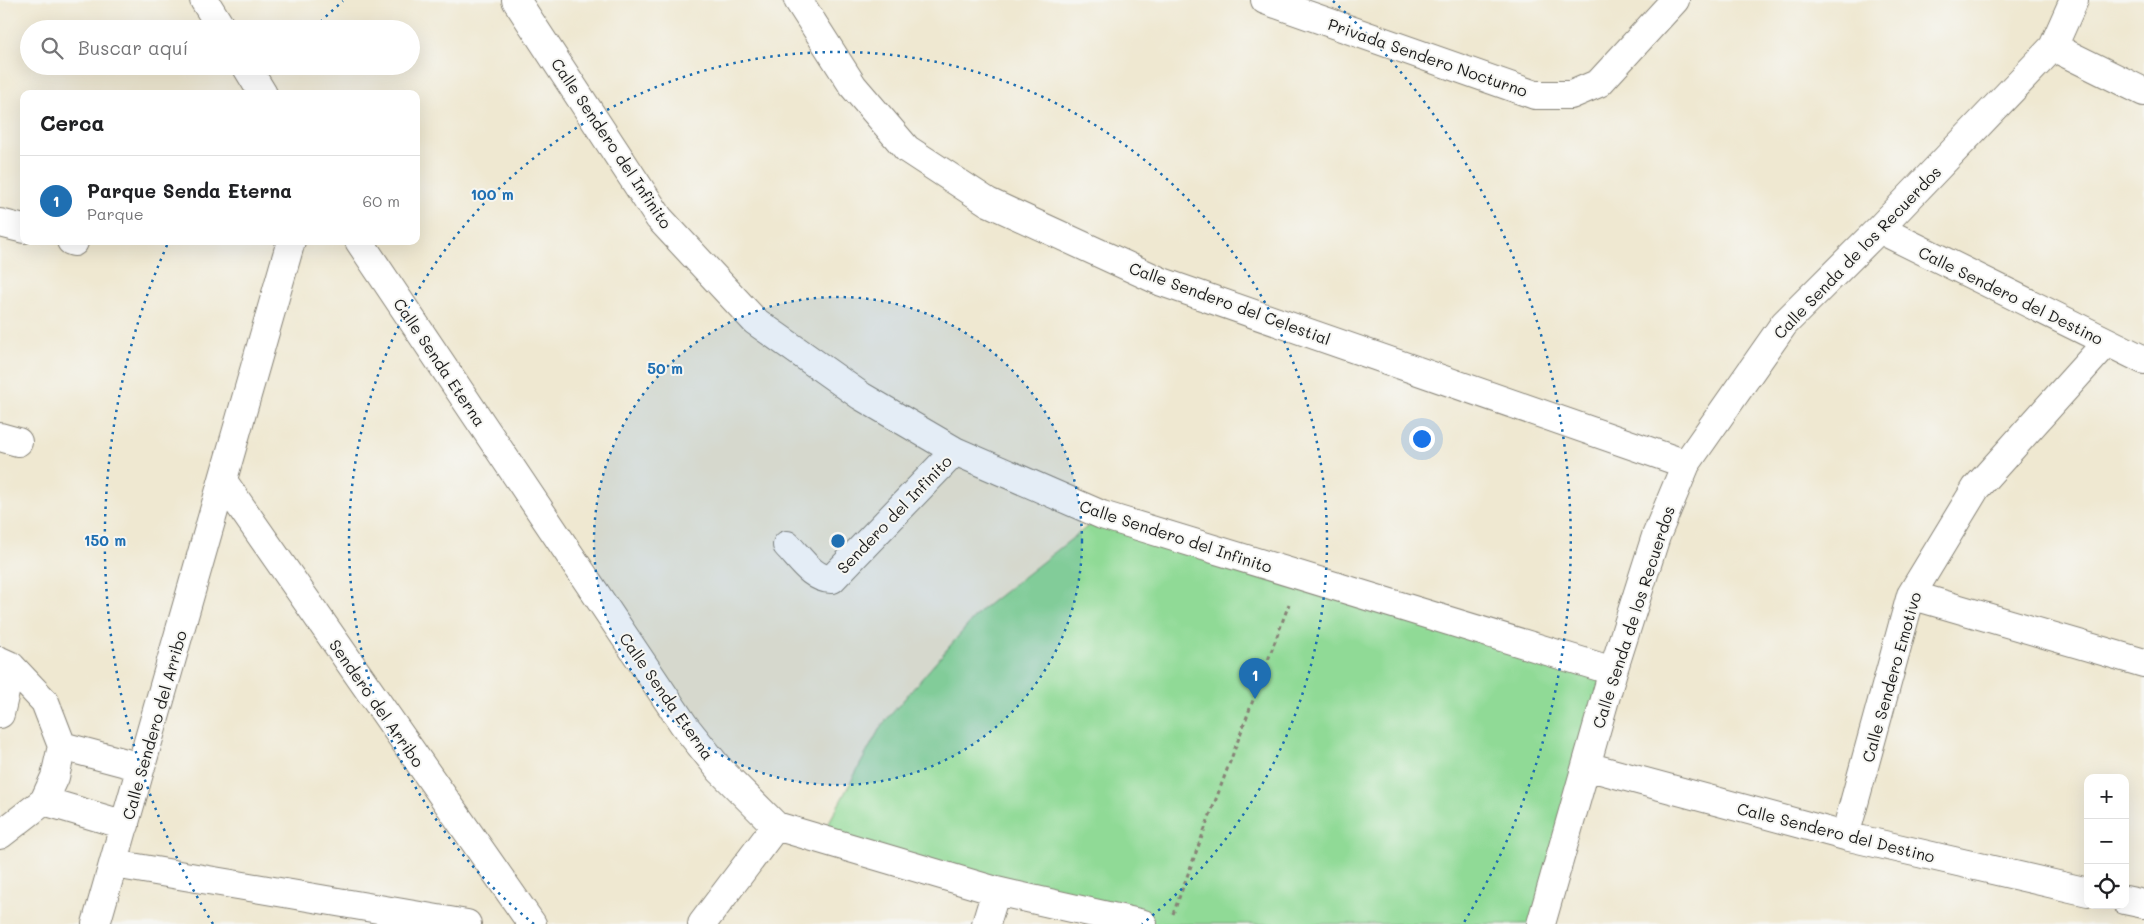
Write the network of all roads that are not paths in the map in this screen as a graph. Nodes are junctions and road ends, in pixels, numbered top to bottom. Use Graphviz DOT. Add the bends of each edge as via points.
graph roads {
  1 [pos="204,0"];
  2 [pos="516,0"];
  3 [pos="798,0"];
  4 [pos="1265,0"];
  5 [pos="1675,0"];
  6 [pos="2074,0"];
  7 [pos="216,20"];
  8 [pos="2052,47"];
  9 [pos="251,75"];
  10 [pos="261,90"];
  11 [pos="2144,92"];
  12 [pos="0,223"];
  13 [pos="20,228"];
  14 [pos="1879,229"];
  15 [pos="290,245"];
  16 [pos="362,245"];
  17 [pos="2107,342"];
  18 [pos="2144,360"];
  19 [pos="955,450"];
  20 [pos="1686,464"];
  21 [pos="223,481"];
  22 [pos="787,544"];
  23 [pos="1911,595"];
  24 [pos="2144,662"];
  25 [pos="6,664"];
  26 [pos="1613,672"];
  27 [pos="0,714"];
  28 [pos="62,746"];
  29 [pos="1586,766"];
  30 [pos="141,767"];
  31 [pos="44,801"];
  32 [pos="125,825"];
  33 [pos="776,826"];
  34 [pos="0,835"];
  35 [pos="1845,836"];
  36 [pos="114,864"];
  37 [pos="996,891"];
  38 [pos="2084,891"];
  39 [pos="2129,901"];
  40 [pos="2144,904"];
  41 [pos="96,924"];
  42 [pos="467,924"];
  43 [pos="532,924"];
  44 [pos="702,924"];
  45 [pos="986,924"];
  46 [pos="1143,924"];
  47 [pos="1541,924"];
  1 -- 7 [label="street"];
  2 -- 19 [label="street, Calle Sendero del Infinito" via="659,218 754,321 861,396"];
  3 -- 20 [label="street, Calle Sendero del Celestial" via="853,86 907,149 988,202 1162,282"];
  4 -- 5 [label="street, Privada Sendero Nocturno" via="1535,95 1571,95 1599,83"];
  6 -- 8 [label="street, Calle Senda de los Recuerdos"];
  8 -- 11 [label="street"];
  8 -- 14 [label="street, Calle Senda de los Recuerdos"];
  9 -- 10 [label="street"];
  12 -- 13 [label="street"];
  14 -- 17 [label="street, Calle Sendero del Destino"];
  14 -- 20 [label="street, Calle Senda de los Recuerdos" via="1784,324"];
  15 -- 21 [label="street, Calle Sendero del Arribo"];
  16 -- 33 [label="street, Calle Senda Eterna" via="684,725 720,770"];
  17 -- 18 [label="street, Calle Sendero del Destino"];
  17 -- 23 [label="street, Calle Sendero Emotivo" via="1976,488"];
  19 -- 22 [label="street, Sendero del Infinito" via="832,579 824,580 815,574"];
  19 -- 26 [label="street, Calle Sendero del Infinito" via="1102,515"];
  20 -- 26 [label="street, Calle Senda de los Recuerdos" via="1656,536"];
  21 -- 30 [label="street, Calle Sendero del Arribo"];
  21 -- 43 [label="street, Sendero del Arribo"];
  23 -- 24 [label="street"];
  23 -- 35 [label="street, Calle Sendero Emotivo"];
  25 -- 27 [label="street"];
  25 -- 28 [label="street" via="45,702"];
  26 -- 29 [label="street, Calle Senda de los Recuerdos"];
  28 -- 30 [label="street"];
  28 -- 31 [label="street" via="55,777"];
  29 -- 35 [label="street, Calle Sendero del Destino"];
  29 -- 47 [label="street, Calle Senda de los Recuerdos"];
  30 -- 32 [label="street, Calle Sendero del Arribo"];
  31 -- 32 [label="street"];
  31 -- 34 [label="street"];
  32 -- 36 [label="street, Calle Sendero del Arribo"];
  33 -- 37 [label="street, Calle Senda Eterna"];
  33 -- 44 [label="street"];
  35 -- 38 [label="street, Calle Sendero del Destino"];
  36 -- 41 [label="street, Calle Sendero del Arribo"];
  36 -- 42 [label="street"];
  37 -- 45 [label="street"];
  37 -- 46 [label="street, Calle Senda Eterna"];
  39 -- 40 [label="street"];
}
